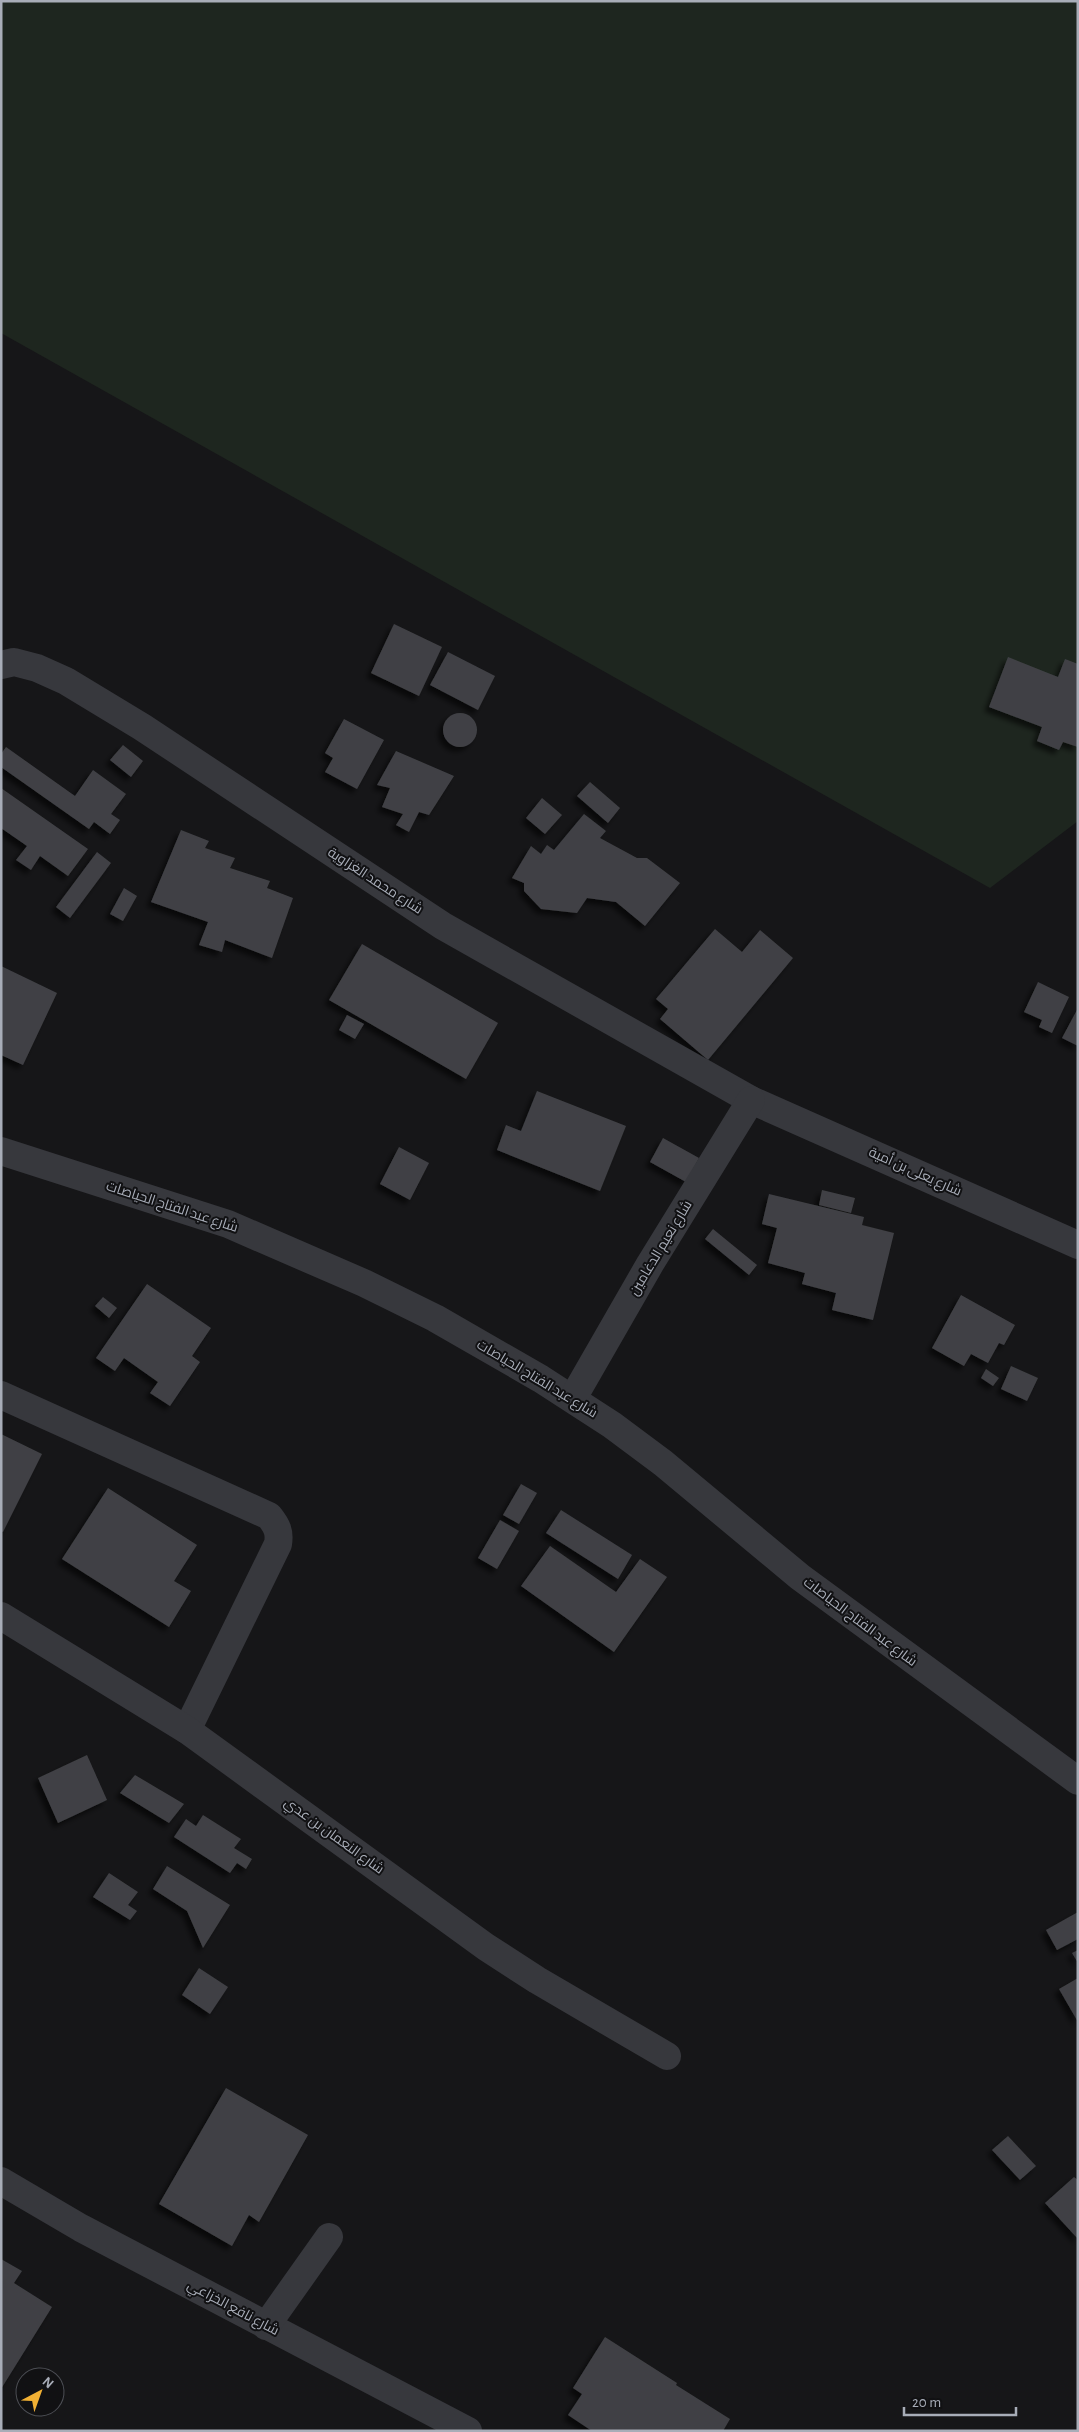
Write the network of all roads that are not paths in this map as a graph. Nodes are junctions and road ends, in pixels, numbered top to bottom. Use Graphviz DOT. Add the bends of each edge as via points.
graph roads {
  1 [pos="1,665"];
  2 [pos="752,1100"];
  3 [pos="1,1151"];
  4 [pos="1078,1244"];
  5 [pos="1,1395"];
  6 [pos="573,1398"];
  7 [pos="1,1616"];
  8 [pos="187,1730"];
  9 [pos="1078,1781"];
  10 [pos="667,2056"];
  11 [pos="1,2181"];
  12 [pos="329,2237"];
  13 [pos="266,2326"];
  14 [pos="468,2431"];
  1 -- 2 [label="street, شارع محمد الغزاوية" via="14,662 66,681 142,727 443,926"];
  2 -- 4 [label="street, شارع يعلى بن أمية"];
  2 -- 6 [label="street, شارع نعيم الدغامين" via="650,1264"];
  3 -- 6 [label="street, شارع عبد الفتاح الحياصات" via="228,1224 364,1283 435,1318"];
  5 -- 8 [label="street" via="269,1516 276,1525 278,1544"];
  6 -- 9 [label="street, شارع عبد الفتاح الحياصات" via="663,1463 800,1577"];
  7 -- 8 [label="street, شارع النعمان بن عدي"];
  8 -- 10 [label="street, شارع النعمان بن عدي" via="486,1947"];
  11 -- 13 [label="street, شارع نافع الخزاعي" via="81,2228"];
  12 -- 13 [label="street"];
  13 -- 14 [label="street, شارع نافع الخزاعي"];
}
